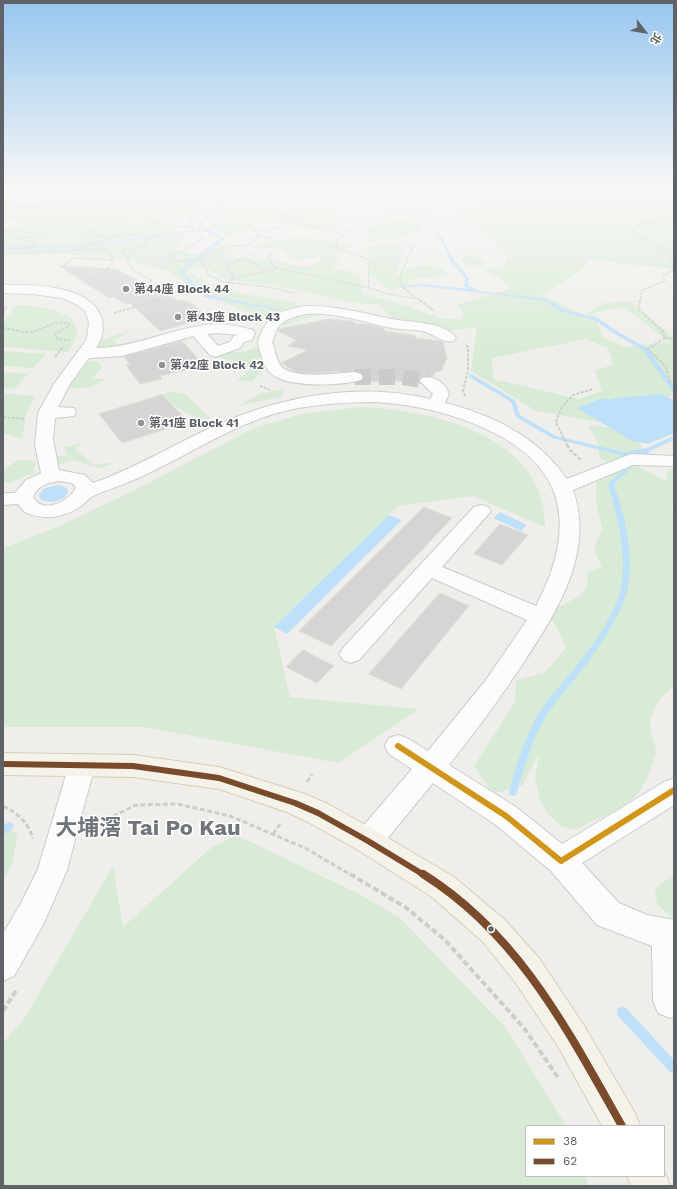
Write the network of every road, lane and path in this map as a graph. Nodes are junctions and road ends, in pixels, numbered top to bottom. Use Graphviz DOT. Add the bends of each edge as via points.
graph roads {
  1 [pos="36,244"];
  2 [pos="87,244"];
  3 [pos="145,244"];
  4 [pos="193,244"];
  5 [pos="251,244"];
  6 [pos="336,244"];
  7 [pos="407,244"];
  8 [pos="654,244"];
  9 [pos="3,250"];
  10 [pos="75,250"];
  11 [pos="273,252"];
  12 [pos="3,253"];
  13 [pos="251,254"];
  14 [pos="244,258"];
  15 [pos="200,259"];
  16 [pos="114,260"];
  17 [pos="62,267"];
  18 [pos="277,268"];
  19 [pos="673,269"];
  20 [pos="269,271"];
  21 [pos="227,283"];
  22 [pos="230,283"];
  23 [pos="83,285"];
  24 [pos="138,286"];
  25 [pos="369,288"];
  26 [pos="7,292"];
  27 [pos="299,294"];
  28 [pos="418,300"];
  29 [pos="172,310"];
  30 [pos="436,312"];
  31 [pos="112,314"];
  32 [pos="3,328"];
  33 [pos="196,331"];
  34 [pos="665,338"];
  35 [pos="674,339"];
  36 [pos="73,340"];
  37 [pos="456,340"];
  38 [pos="68,341"];
  39 [pos="85,353"];
  40 [pos="55,357"];
  41 [pos="355,377"];
  42 [pos="428,382"];
  43 [pos="674,384"];
  44 [pos="593,388"];
  45 [pos="468,402"];
  46 [pos="436,406"];
  47 [pos="68,412"];
  48 [pos="46,413"];
  49 [pos="3,417"];
  50 [pos="27,419"];
  51 [pos="674,461"];
  52 [pos="596,474"];
  53 [pos="51,476"];
  54 [pos="562,488"];
  55 [pos="85,492"];
  56 [pos="23,498"];
  57 [pos="3,499"];
  58 [pos="481,511"];
  59 [pos="429,569"];
  60 [pos="541,617"];
  61 [pos="351,654"];
  62 [pos="398,746"];
  63 [pos="3,764"];
  64 [pos="82,765"];
  65 [pos="430,767"];
  66 [pos="674,790"];
  67 [pos="3,806"];
  68 [pos="87,838"];
  69 [pos="368,841"];
  70 [pos="32,846"];
  71 [pos="561,862"];
  72 [pos="671,935"];
  73 [pos="11,976"];
  74 [pos="670,1001"];
  75 [pos="3,1011"];
  76 [pos="562,1083"];
  77 [pos="621,1125"];
  1 -- 9 [label="path" via="31,248"];
  2 -- 10 [label="path"];
  3 -- 24 [label="path" via="121,251 128,258 130,266 152,281"];
  4 -- 15 [label="path" via="175,252 168,262"];
  5 -- 15 [label="path" via="221,248"];
  6 -- 25 [label="path" via="337,248 368,259"];
  7 -- 28 [label="path" via="412,249 411,255 401,269 400,285"];
  8 -- 19 [label="path" via="670,256"];
  10 -- 12 [label="path"];
  10 -- 16 [label="path" via="105,249"];
  11 -- 18 [label="path" via="268,258"];
  13 -- 14 [label="path"];
  14 -- 20 [label="path"];
  14 -- 21 [label="path" via="227,266 233,276"];
  15 -- 21 [label="path" via="208,275"];
  16 -- 17 [label="path" via="73,258"];
  16 -- 23 [label="path" via="103,274 88,279"];
  18 -- 20 [label="path"];
  18 -- 25 [label="path"];
  19 -- 34 [label="path" via="663,276 664,281 658,285 646,286 642,290 638,304 638,308 663,332"];
  20 -- 22 [label="path" via="234,278"];
  21 -- 22 [label="path"];
  22 -- 27 [label="path" via="268,287"];
  25 -- 28 [label="path"];
  26 -- 39 [label="street" via="29,289 57,293 79,300 93,311 97,318 94,339"];
  28 -- 30 [label="path"];
  29 -- 31 [label="path" via="160,300"];
  32 -- 38 [label="path" via="30,332 61,322 67,323 70,325 55,334 57,339"];
  33 -- 39 [label="street" via="121,351"];
  34 -- 35 [label="path"];
  34 -- 43 [label="path" via="648,349 670,373 670,381"];
  36 -- 38 [label="path"];
  37 -- 41 [label="street" via="426,328 323,311 288,313 273,324 265,342 274,367 279,372 297,378"];
  37 -- 45 [label="path" via="468,347 468,370 463,391"];
  38 -- 40 [label="path"];
  39 -- 48 [label="street" via="57,391"];
  42 -- 46 [label="street" via="440,389 441,394"];
  44 -- 52 [label="path" via="573,395 562,407 556,423 570,450"];
  46 -- 54 [label="street" via="483,421 520,441 545,463"];
  46 -- 55 [label="street" via="401,399 361,397 316,401 276,409 224,427 130,476"];
  47 -- 48 [label="street"];
  48 -- 53 [label="street" via="43,435"];
  49 -- 50 [label="path"];
  51 -- 52 [label="street" via="637,459"];
  52 -- 54 [label="street"];
  53 -- 55 [label="street" via="77,478 85,486"];
  53 -- 56 [label="street" via="28,487"];
  54 -- 60 [label="street" via="569,520 566,558 552,597"];
  55 -- 56 [label="street" via="71,505 47,511 30,507"];
  56 -- 57 [label="street"];
  58 -- 59 [label="street"];
  59 -- 60 [label="street"];
  59 -- 61 [label="street"];
  60 -- 65 [label="street" via="493,689"];
  62 -- 65 [label="street"];
  63 -- 64 [label="main road"];
  64 -- 69 [label="main road" via="133,766 219,778 312,811"];
  64 -- 73 [label="street" via="52,870 32,914"];
  65 -- 69 [label="street"];
  65 -- 71 [label="street" via="506,816"];
  66 -- 71 [label="street"];
  67 -- 70 [label="path" via="20,815 29,824 33,838"];
  68 -- 76 [label="path" via="106,820 136,805 178,804 230,816 304,848 405,906 444,939 524,1028"];
  69 -- 77 [label="main road" via="443,887 494,931 527,970 571,1036"];
  71 -- 72 [label="street" via="608,914 647,930"];
  72 -- 74 [label="street"];
  73 -- 75 [label="path"];
}
